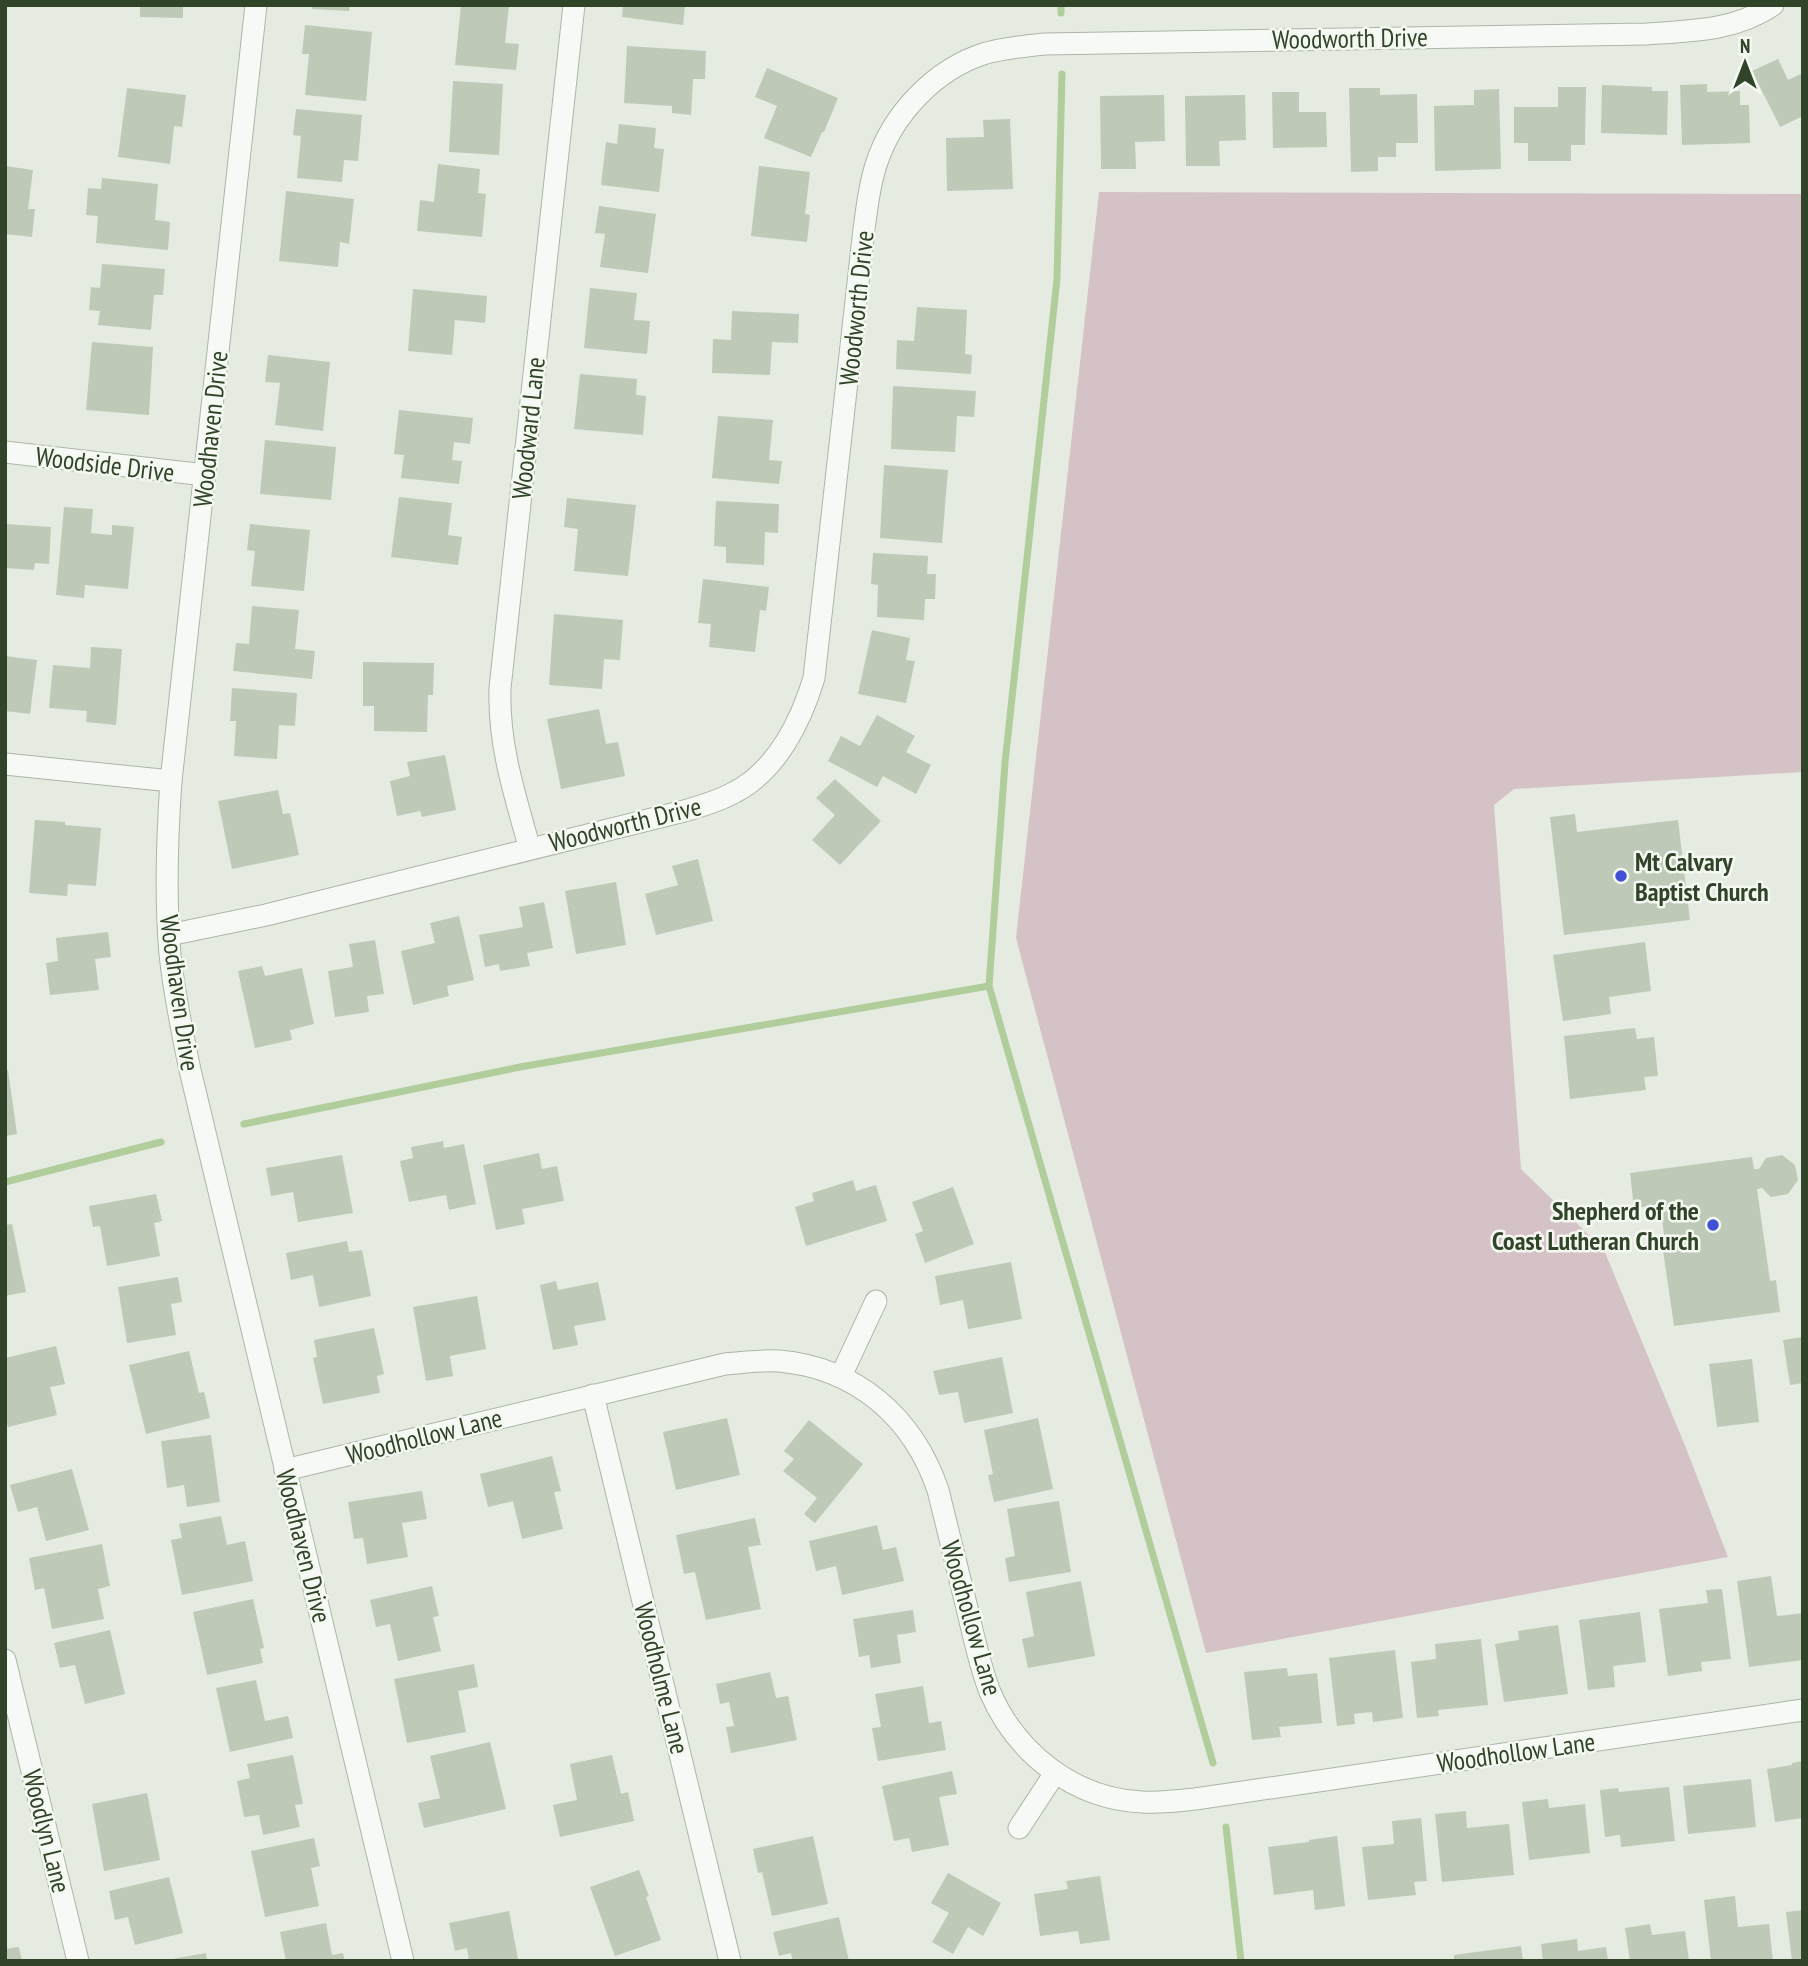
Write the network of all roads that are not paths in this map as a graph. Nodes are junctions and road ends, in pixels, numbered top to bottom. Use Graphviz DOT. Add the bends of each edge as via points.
graph roads {
  1 [pos="256,5"];
  2 [pos="574,5"];
  3 [pos="1773,5"];
  4 [pos="5,452"];
  5 [pos="205,475"];
  6 [pos="5,764"];
  7 [pos="171,781"];
  8 [pos="530,849"];
  9 [pos="169,935"];
  10 [pos="876,1301"];
  11 [pos="841,1376"];
  12 [pos="593,1395"];
  13 [pos="285,1470"];
  14 [pos="5,1660"];
  15 [pos="1803,1710"];
  16 [pos="1055,1773"];
  17 [pos="1019,1828"];
  18 [pos="78,1961"];
  19 [pos="404,1961"];
  20 [pos="730,1961"];
  1 -- 5 [label="street, Woodhaven Drive"];
  2 -- 8 [label="street, Woodward Lane" via="500,688 502,743"];
  3 -- 8 [label="street, Woodworth Drive" via="1743,20 1696,31 1045,44 1003,49 953,69 921,93 903,114 881,150 871,182 817,659 810,694 795,726 764,769 722,799"];
  4 -- 5 [label="street, Woodside Drive"];
  5 -- 7 [label="street, Woodhaven Drive"];
  6 -- 7 [label="street"];
  7 -- 9 [label="street, Woodhaven Drive"];
  8 -- 9 [label="street, Woodworth Drive"];
  9 -- 13 [label="street, Woodhaven Drive" via="190,1070"];
  10 -- 11 [label="street"];
  11 -- 12 [label="street, Woodhollow Lane" via="794,1363 742,1362"];
  11 -- 16 [label="street, Woodhollow Lane" via="891,1412 924,1458 938,1490 989,1689 1014,1733"];
  12 -- 13 [label="street, Woodhollow Lane"];
  12 -- 20 [label="street, Woodholme Lane"];
  13 -- 19 [label="street, Woodhaven Drive"];
  14 -- 18 [label="street, Woodlyn Lane"];
  15 -- 16 [label="street, Woodhollow Lane" via="1171,1802 1108,1796"];
  16 -- 17 [label="street"];
}
